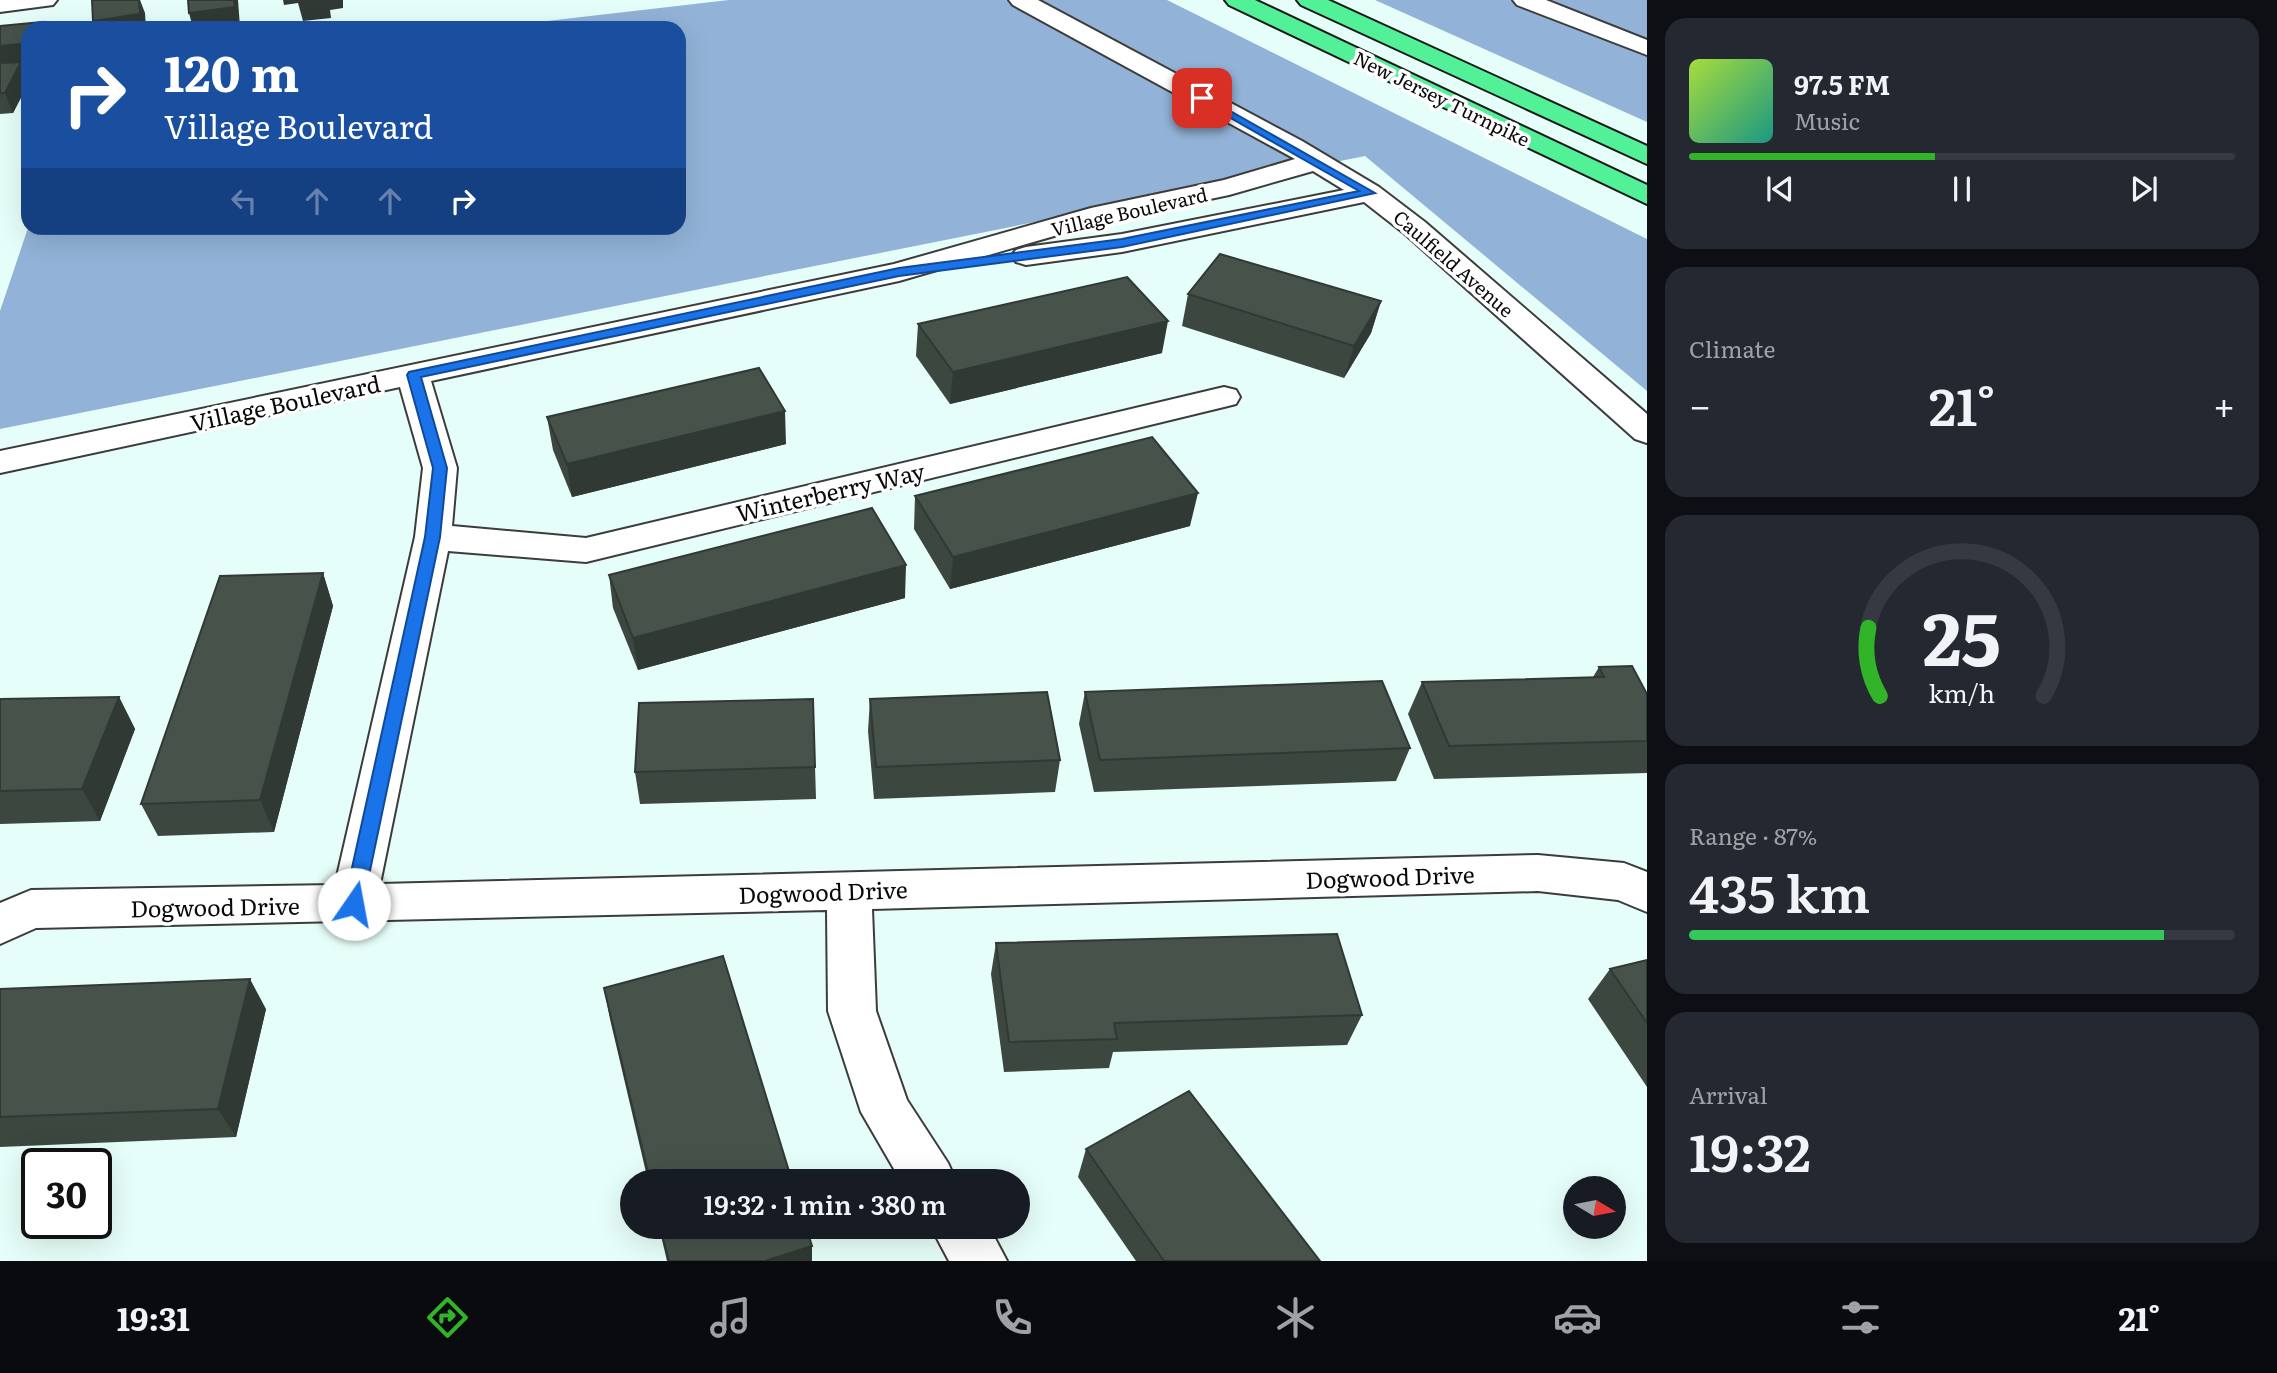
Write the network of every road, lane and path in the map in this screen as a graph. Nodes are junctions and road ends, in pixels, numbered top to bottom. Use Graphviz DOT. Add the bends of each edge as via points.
graph roads {
  1 [pos="46,0"];
  2 [pos="1021,0"];
  3 [pos="1237,0"];
  4 [pos="1309,0"];
  5 [pos="1525,0"];
  6 [pos="0,5"];
  7 [pos="1647,47"];
  8 [pos="1647,156"];
  9 [pos="1318,161"];
  10 [pos="1369,193"];
  11 [pos="1647,196"];
  12 [pos="899,272"];
  13 [pos="413,375"];
  14 [pos="1224,397"];
  15 [pos="1647,432"];
  16 [pos="0,463"];
  17 [pos="433,537"];
  18 [pos="849,891"];
  19 [pos="1647,893"];
  20 [pos="354,904"];
  21 [pos="0,924"];
  22 [pos="922,1169"];
  23 [pos="965,1239"];
  24 [pos="979,1261"];
  1 -- 6 [label="street"];
  2 -- 9 [label="street, Caulfield Avenue"];
  3 -- 11 [label="highway, New Jersey Turnpike"];
  4 -- 8 [label="highway, New Jersey Turnpike"];
  5 -- 7 [label="street"];
  9 -- 10 [label="street, Caulfield Avenue"];
  9 -- 12 [label="street, Village Boulevard" via="1237,185 1101,214"];
  10 -- 12 [label="street, Village Boulevard" via="1122,243"];
  10 -- 15 [label="street, Caulfield Avenue" via="1424,235"];
  12 -- 13 [label="street, Village Boulevard"];
  13 -- 16 [label="street, Village Boulevard"];
  13 -- 17 [label="street" via="440,468"];
  14 -- 17 [label="street, Winterberry Way" via="586,550"];
  17 -- 20 [label="street"];
  18 -- 19 [label="street, Dogwood Drive" via="1538,873 1624,882"];
  18 -- 20 [label="street, Dogwood Drive"];
  18 -- 22 [label="street" via="852,1011 886,1112"];
  20 -- 21 [label="street, Dogwood Drive" via="31,909"];
  23 -- 24 [label="street"];
}
